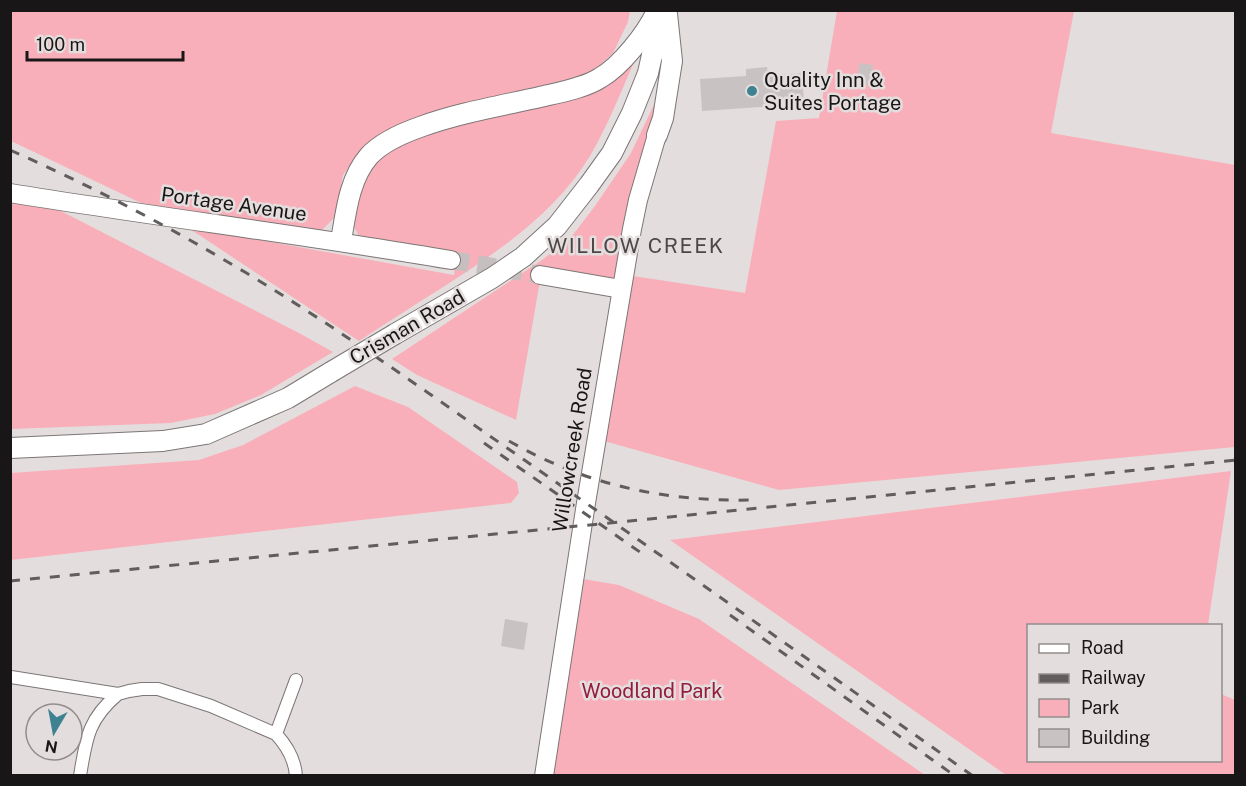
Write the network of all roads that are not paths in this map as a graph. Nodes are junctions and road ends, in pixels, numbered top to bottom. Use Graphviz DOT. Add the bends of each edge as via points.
graph roads {
  1 [pos="660,10"];
  2 [pos="667,10"];
  3 [pos="657,135"];
  4 [pos="10,193"];
  5 [pos="341,242"];
  6 [pos="451,260"];
  7 [pos="540,275"];
  8 [pos="621,289"];
  9 [pos="10,448"];
  10 [pos="11,677"];
  11 [pos="296,680"];
  12 [pos="118,694"];
  13 [pos="276,734"];
  14 [pos="80,776"];
  15 [pos="296,776"];
  16 [pos="544,776"];
  1 -- 5 [label="main road" via="623,59 600,79 570,90 438,120 397,136 370,156 355,178 346,205"];
  1 -- 9 [label="main road, Crisman Road, bridge" via="648,73 612,153 557,226 508,268 288,398 206,434 163,441"];
  2 -- 3 [label="main road" via="672,61"];
  3 -- 8 [label="street, Willowcreek Road" via="638,200"];
  4 -- 5 [label="street, Portage Avenue"];
  5 -- 6 [label="street, Portage Avenue"];
  7 -- 8 [label="street"];
  8 -- 16 [label="street, Willowcreek Road"];
  10 -- 12 [label="street"];
  11 -- 13 [label="street"];
  12 -- 13 [label="street" via="158,689 211,706"];
  12 -- 14 [label="street" via="105,705 90,730"];
  13 -- 15 [label="street" via="291,757"];
}
